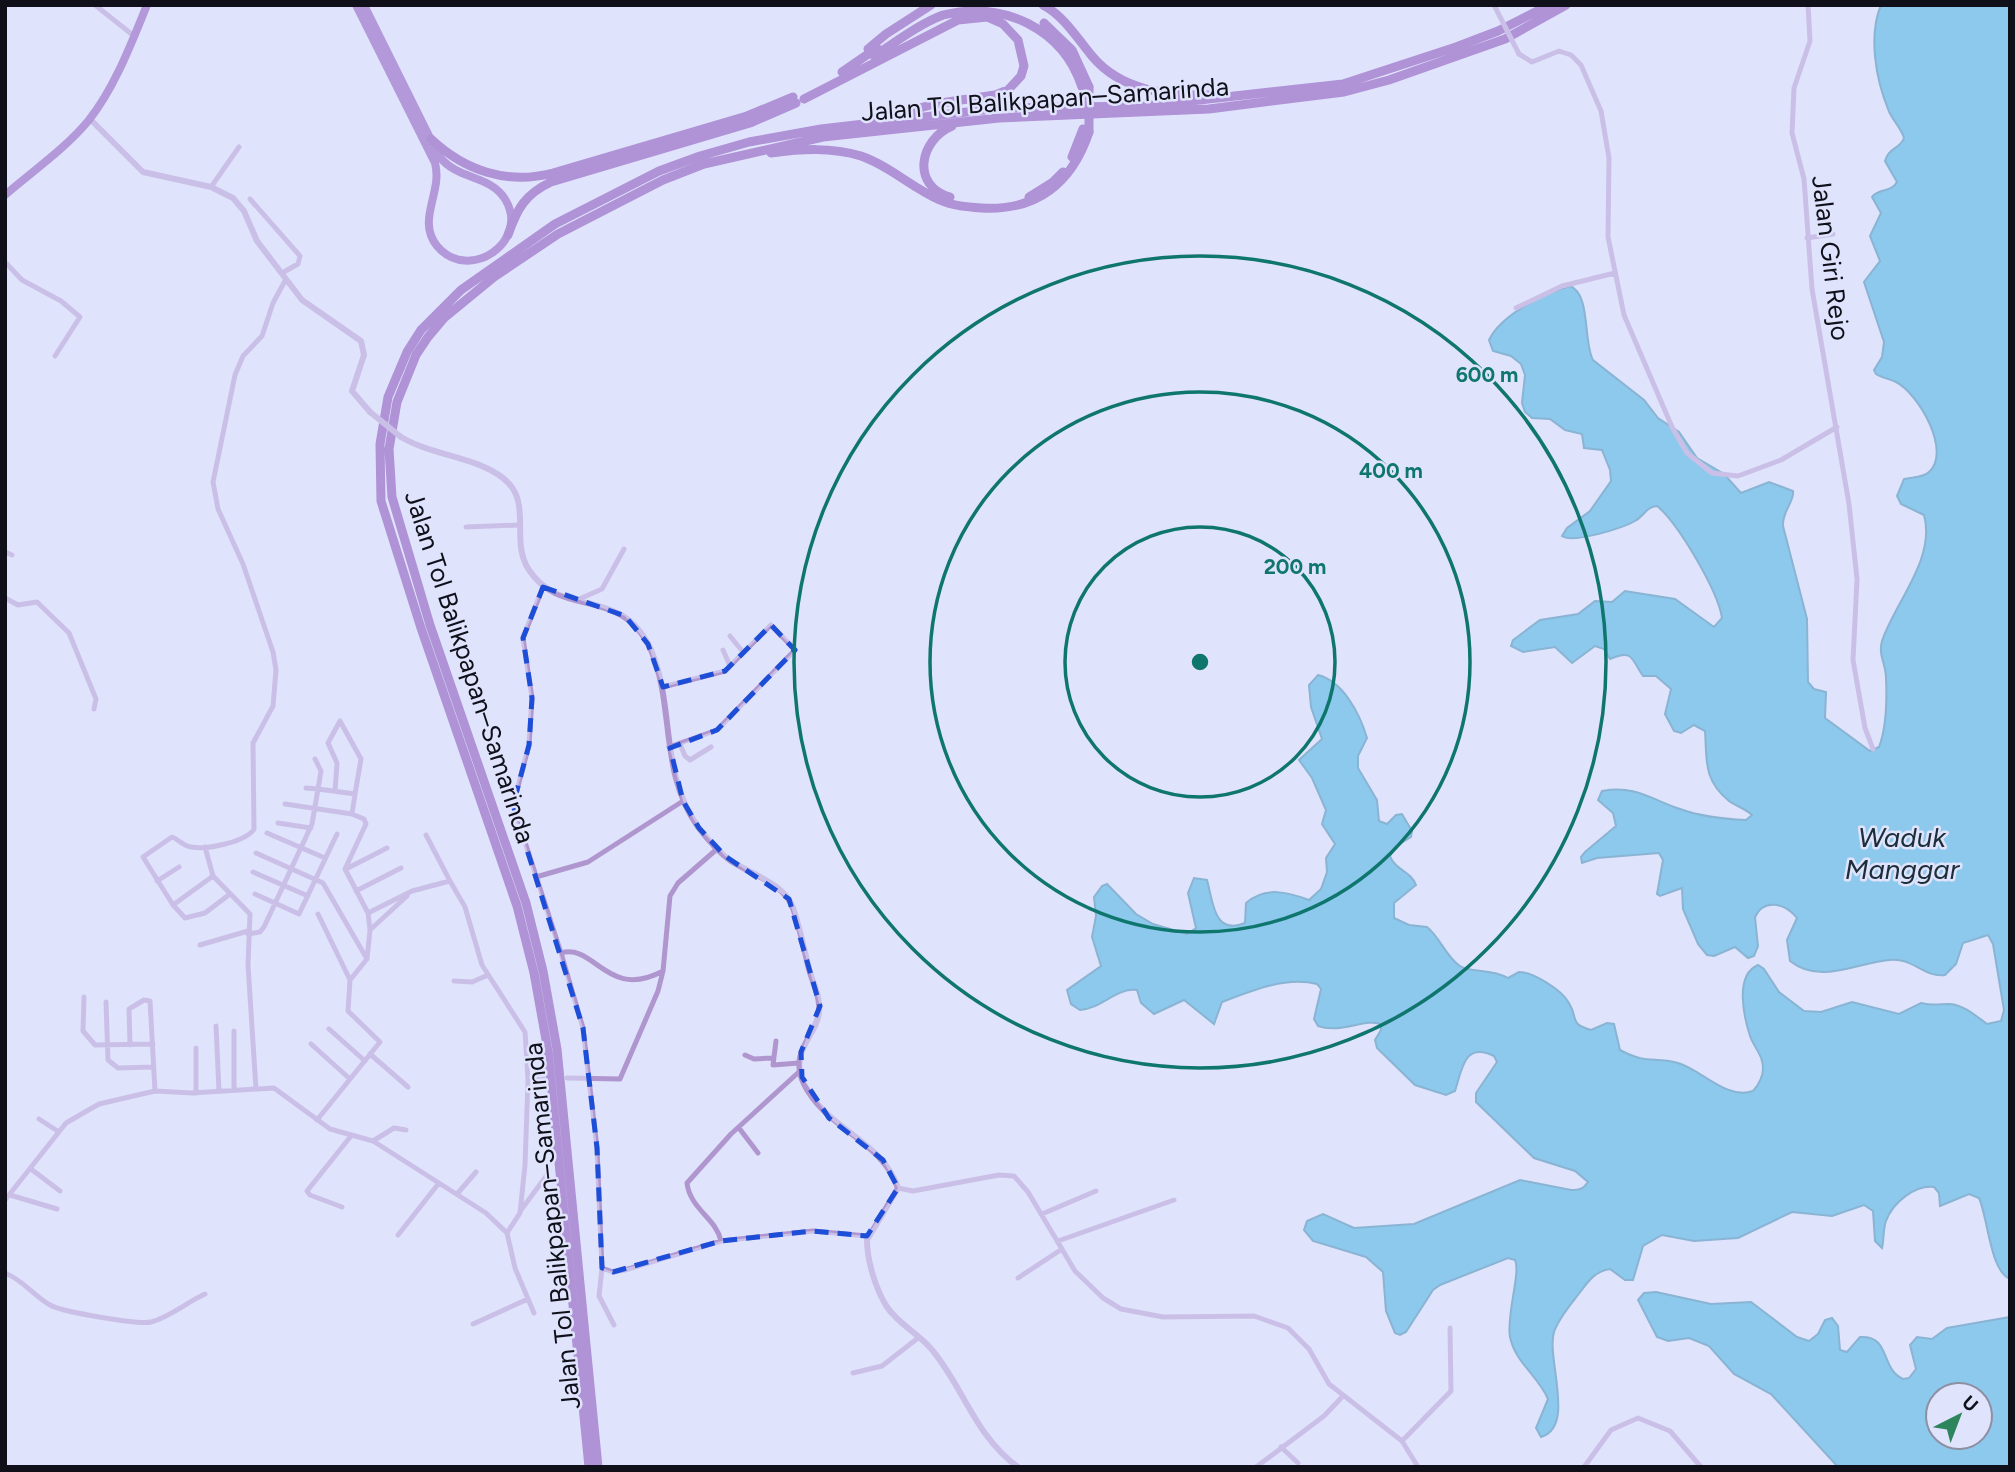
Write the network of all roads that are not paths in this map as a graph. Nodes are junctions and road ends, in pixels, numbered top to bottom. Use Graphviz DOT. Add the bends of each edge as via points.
graph roads {
  1 [pos="95,5"];
  2 [pos="148,5"];
  3 [pos="354,5"];
  4 [pos="364,5"];
  5 [pos="931,5"];
  6 [pos="954,5"];
  7 [pos="1001,5"];
  8 [pos="1043,5"];
  9 [pos="1494,5"];
  10 [pos="1549,5"];
  11 [pos="1566,5"];
  12 [pos="1808,5"];
  13 [pos="134,36"];
  14 [pos="839,76"];
  15 [pos="1086,87"];
  16 [pos="1267,94"];
  17 [pos="798,98"];
  18 [pos="89,118"];
  19 [pos="960,122"];
  20 [pos="855,125"];
  21 [pos="1086,130"];
  22 [pos="431,139"];
  23 [pos="239,147"];
  24 [pos="704,164"];
  25 [pos="211,187"];
  26 [pos="5,195"];
  27 [pos="250,199"];
  28 [pos="508,234"];
  29 [pos="1833,234"];
  30 [pos="1807,238"];
  31 [pos="5,262"];
  32 [pos="1615,273"];
  33 [pos="284,276"];
  34 [pos="1516,308"];
  35 [pos="55,356"];
  36 [pos="1837,427"];
  37 [pos="519,525"];
  38 [pos="466,527"];
  39 [pos="624,549"];
  40 [pos="5,552"];
  41 [pos="12,555"];
  42 [pos="543,587"];
  43 [pos="5,598"];
  44 [pos="577,600"];
  45 [pos="730,636"];
  46 [pos="723,650"];
  47 [pos="743,652"];
  48 [pos="730,666"];
  49 [pos="663,687"];
  50 [pos="94,709"];
  51 [pos="680,744"];
  52 [pos="669,747"];
  53 [pos="711,747"];
  54 [pos="1873,749"];
  55 [pos="315,758"];
  56 [pos="306,788"];
  57 [pos="318,789"];
  58 [pos="335,791"];
  59 [pos="355,794"];
  60 [pos="683,801"];
  61 [pos="285,804"];
  62 [pos="315,809"];
  63 [pos="352,814"];
  64 [pos="278,823"];
  65 [pos="311,828"];
  66 [pos="267,833"];
  67 [pos="337,834"];
  68 [pos="426,835"];
  69 [pos="205,847"];
  70 [pos="301,848"];
  71 [pos="387,848"];
  72 [pos="717,849"];
  73 [pos="256,853"];
  74 [pos="325,858"];
  75 [pos="179,867"];
  76 [pos="292,868"];
  77 [pos="401,868"];
  78 [pos="345,869"];
  79 [pos="253,872"];
  80 [pos="214,876"];
  81 [pos="536,877"];
  82 [pos="316,878"];
  83 [pos="158,881"];
  84 [pos="450,881"];
  85 [pos="283,886"];
  86 [pos="356,891"];
  87 [pos="412,891"];
  88 [pos="230,894"];
  89 [pos="255,894"];
  90 [pos="308,896"];
  91 [pos="275,904"];
  92 [pos="173,905"];
  93 [pos="368,913"];
  94 [pos="318,914"];
  95 [pos="370,930"];
  96 [pos="248,933"];
  97 [pos="200,945"];
  98 [pos="561,953"];
  99 [pos="367,959"];
  100 [pos="663,971"];
  101 [pos="488,975"];
  102 [pos="350,980"];
  103 [pos="454,981"];
  104 [pos="84,997"];
  105 [pos="106,1002"];
  106 [pos="216,1026"];
  107 [pos="329,1029"];
  108 [pos="234,1031"];
  109 [pos="776,1041"];
  110 [pos="153,1044"];
  111 [pos="311,1044"];
  112 [pos="130,1045"];
  113 [pos="108,1046"];
  114 [pos="196,1048"];
  115 [pos="370,1054"];
  116 [pos="745,1055"];
  117 [pos="772,1058"];
  118 [pos="365,1060"];
  119 [pos="154,1067"];
  120 [pos="800,1067"];
  121 [pos="566,1078"];
  122 [pos="350,1079"];
  123 [pos="544,1079"];
  124 [pos="588,1079"];
  125 [pos="528,1080"];
  126 [pos="408,1087"];
  127 [pos="256,1089"];
  128 [pos="234,1090"];
  129 [pos="155,1091"];
  130 [pos="219,1091"];
  131 [pos="197,1093"];
  132 [pos="39,1119"];
  133 [pos="317,1120"];
  134 [pos="739,1128"];
  135 [pos="406,1130"];
  136 [pos="59,1132"];
  137 [pos="351,1136"];
  138 [pos="373,1142"];
  139 [pos="758,1153"];
  140 [pos="32,1169"];
  141 [pos="476,1172"];
  142 [pos="547,1175"];
  143 [pos="439,1183"];
  144 [pos="898,1188"];
  145 [pos="60,1191"];
  146 [pos="1096,1191"];
  147 [pos="457,1194"];
  148 [pos="8,1197"];
  149 [pos="1174,1200"];
  150 [pos="342,1208"];
  151 [pos="57,1209"];
  152 [pos="520,1213"];
  153 [pos="1042,1214"];
  154 [pos="507,1233"];
  155 [pos="398,1235"];
  156 [pos="867,1236"];
  157 [pos="721,1241"];
  158 [pos="1058,1241"];
  159 [pos="1062,1249"];
  160 [pos="602,1268"];
  161 [pos="5,1273"];
  162 [pos="1018,1278"];
  163 [pos="205,1294"];
  164 [pos="528,1300"];
  165 [pos="534,1313"];
  166 [pos="473,1324"];
  167 [pos="614,1325"];
  168 [pos="1450,1328"];
  169 [pos="918,1338"];
  170 [pos="853,1373"];
  171 [pos="1343,1396"];
  172 [pos="1402,1441"];
  173 [pos="1280,1447"];
  174 [pos="1298,1463"];
  175 [pos="589,1467"];
  176 [pos="598,1467"];
  177 [pos="1018,1467"];
  178 [pos="1256,1467"];
  179 [pos="1418,1467"];
  180 [pos="1584,1467"];
  181 [pos="1701,1467"];
  1 -- 13 [label="street"];
  2 -- 13 [label="highway"];
  3 -- 28 [label="highway" via="435,163 438,184 428,220 434,242 451,257 474,261 495,253"];
  4 -- 22 [label="highway"];
  5 -- 14 [label="highway" via="886,34"];
  6 -- 14 [label="highway" via="921,20"];
  7 -- 15 [label="highway" via="1026,13 1059,34 1081,65"];
  8 -- 16 [label="highway" via="1066,24 1102,67 1126,83 1188,95"];
  9 -- 32 [label="street, bridge" via="1519,54 1532,62 1566,52 1587,78 1607,137 1607,227"];
  10 -- 16 [label="highway, Jalan Tol Balikpapan–Samarinda" via="1499,31 1387,71 1343,84"];
  11 -- 19 [label="highway, Jalan Tol Balikpapan–Samarinda" via="1505,38 1344,92 1158,113"];
  12 -- 30 [label="street, Jalan Giri Rejo" via="1810,41 1794,88 1791,123 1804,180"];
  13 -- 18 [label="highway"];
  14 -- 15 [label="highway" via="941,16 988,8 1024,18 1054,38"];
  14 -- 17 [label="highway"];
  14 -- 20 [label="highway" via="937,29 971,18 1003,24 1018,40 1023,54 1021,76 1008,90"];
  15 -- 21 [label="highway, bridge"];
  16 -- 20 [label="highway, Jalan Tol Balikpapan–Samarinda" via="1145,106 1001,107"];
  17 -- 22 [label="highway" via="523,179 476,168"];
  17 -- 28 [label="highway" via="750,123 544,185 521,204"];
  18 -- 25 [label="street" via="138,170"];
  18 -- 26 [label="highway"];
  19 -- 21 [label="highway" via="930,142 923,169 942,195 982,204 1014,202 1053,182"];
  19 -- 24 [label="highway, Jalan Tol Balikpapan–Samarinda" via="823,137"];
  20 -- 175 [label="highway, Jalan Tol Balikpapan–Samarinda" via="749,142 701,156 659,171 555,224 438,310 407,352 382,422 381,501 517,906 534,973 548,1051"];
  21 -- 24 [label="highway" via="1078,160 1058,186 1029,203 999,208 941,201 872,161 829,149 773,152"];
  22 -- 28 [label="highway" via="453,170 500,192 510,212"];
  23 -- 25 [label="street"];
  24 -- 176 [label="highway, Jalan Tol Balikpapan–Samarinda" via="558,234 444,318 415,355 404,380 389,449 397,519 526,904 543,971 557,1049"];
  25 -- 33 [label="street" via="241,206 257,241"];
  27 -- 33 [label="street" via="300,256"];
  29 -- 30 [label="street"];
  30 -- 36 [label="street, Jalan Giri Rejo"];
  31 -- 35 [label="street" via="22,280 80,317"];
  32 -- 34 [label="street" via="1562,286"];
  32 -- 36 [label="street" via="1627,323 1670,424 1698,463 1714,474 1738,476 1758,471"];
  33 -- 37 [label="street, bridge" via="308,306 361,341 364,355 352,391 370,412 401,436 502,477 520,499"];
  33 -- 69 [label="street" via="262,336 239,364 213,482 218,509 243,564 273,652 272,706 253,743 254,830 247,837"];
  36 -- 54 [label="street, Jalan Giri Rejo" via="1857,563 1853,660"];
  37 -- 38 [label="street"];
  37 -- 42 [label="street" via="524,562"];
  39 -- 44 [label="street" via="601,590"];
  40 -- 41 [label="street"];
  42 -- 44 [label="street"];
  42 -- 81 [label="street" via="523,638 530,672 529,745 513,805"];
  43 -- 50 [label="street" via="18,605 37,602 69,633 96,699"];
  44 -- 49 [label="street" via="611,608 631,622 648,643"];
  45 -- 47 [label="street"];
  46 -- 48 [label="street"];
  47 -- 48 [label="street"];
  47 -- 51 [label="street" via="771,625 795,650 713,733"];
  48 -- 49 [label="street"];
  49 -- 52 [label="street"];
  51 -- 52 [label="street"];
  51 -- 53 [label="street" via="690,760"];
  52 -- 60 [label="street"];
  55 -- 57 [label="street" via="321,771"];
  56 -- 57 [label="street"];
  57 -- 58 [label="street"];
  57 -- 62 [label="street"];
  58 -- 59 [label="street"];
  58 -- 59 [label="street" via="337,763 328,743 340,720 362,763"];
  59 -- 63 [label="street"];
  60 -- 72 [label="street"];
  60 -- 81 [label="street" via="587,862"];
  61 -- 62 [label="street"];
  62 -- 63 [label="street"];
  62 -- 65 [label="street"];
  63 -- 78 [label="street" via="364,818 366,824"];
  64 -- 65 [label="street"];
  65 -- 70 [label="street"];
  66 -- 70 [label="street"];
  67 -- 74 [label="street"];
  68 -- 84 [label="street"];
  69 -- 80 [label="street"];
  69 -- 83 [label="street" via="188,847 175,837 155,846 143,857"];
  70 -- 74 [label="street"];
  70 -- 76 [label="street"];
  71 -- 78 [label="street"];
  72 -- 100 [label="street" via="678,883 670,896"];
  72 -- 120 [label="street" via="781,891 792,906 820,1006 803,1046"];
  73 -- 76 [label="street"];
  74 -- 82 [label="street"];
  75 -- 83 [label="street"];
  76 -- 82 [label="street"];
  76 -- 85 [label="street"];
  77 -- 86 [label="street"];
  78 -- 86 [label="street"];
  79 -- 85 [label="street"];
  80 -- 88 [label="street"];
  80 -- 92 [label="street"];
  81 -- 98 [label="street"];
  82 -- 90 [label="street"];
  82 -- 99 [label="street" via="328,890"];
  83 -- 92 [label="street"];
  84 -- 87 [label="street"];
  84 -- 101 [label="street" via="466,907"];
  85 -- 90 [label="street"];
  85 -- 91 [label="street"];
  86 -- 93 [label="street"];
  87 -- 93 [label="street"];
  87 -- 95 [label="street"];
  88 -- 92 [label="street" via="192,919"];
  88 -- 96 [label="street" via="248,910"];
  89 -- 91 [label="street"];
  90 -- 91 [label="street" via="299,914"];
  91 -- 96 [label="street" via="262,931"];
  93 -- 95 [label="street"];
  94 -- 102 [label="street"];
  95 -- 99 [label="street"];
  96 -- 97 [label="street"];
  96 -- 127 [label="street"];
  98 -- 100 [label="street" via="581,954 603,971 625,979 638,980"];
  98 -- 124 [label="street" via="583,1028"];
  99 -- 102 [label="street"];
  100 -- 124 [label="street" via="620,1079"];
  101 -- 103 [label="street" via="472,982"];
  101 -- 125 [label="street" via="525,1032"];
  102 -- 115 [label="street" via="349,1013 379,1040"];
  104 -- 113 [label="street" via="84,1034 94,1045"];
  105 -- 113 [label="street"];
  106 -- 130 [label="street"];
  107 -- 118 [label="street"];
  108 -- 128 [label="street"];
  109 -- 117 [label="street"];
  110 -- 112 [label="street"];
  110 -- 112 [label="street" via="148,1000 129,1009"];
  110 -- 119 [label="street"];
  111 -- 122 [label="street"];
  112 -- 113 [label="street"];
  113 -- 119 [label="street" via="108,1060 114,1066"];
  114 -- 131 [label="street"];
  115 -- 118 [label="street"];
  115 -- 126 [label="street"];
  116 -- 117 [label="street"];
  117 -- 120 [label="street" via="775,1066"];
  118 -- 122 [label="street"];
  119 -- 129 [label="street"];
  120 -- 134 [label="street"];
  120 -- 144 [label="street" via="807,1089 826,1115 876,1152"];
  121 -- 124 [label="street"];
  122 -- 133 [label="street"];
  123 -- 125 [label="street"];
  124 -- 160 [label="street" via="597,1148"];
  125 -- 152 [label="street"];
  127 -- 128 [label="street"];
  127 -- 133 [label="street" via="277,1089"];
  128 -- 130 [label="street"];
  129 -- 131 [label="street"];
  129 -- 136 [label="street" via="88,1108"];
  130 -- 131 [label="street"];
  132 -- 136 [label="street"];
  133 -- 137 [label="street"];
  134 -- 139 [label="street"];
  134 -- 157 [label="street" via="687,1183 698,1209 718,1229"];
  135 -- 138 [label="street" via="394,1128"];
  136 -- 140 [label="street"];
  137 -- 138 [label="street"];
  137 -- 150 [label="street" via="307,1191"];
  138 -- 143 [label="street"];
  140 -- 145 [label="street"];
  140 -- 148 [label="street"];
  141 -- 147 [label="street"];
  142 -- 152 [label="street"];
  143 -- 147 [label="street"];
  143 -- 155 [label="street"];
  144 -- 153 [label="street" via="913,1191 1010,1175 1020,1181"];
  144 -- 156 [label="street"];
  146 -- 153 [label="street"];
  147 -- 154 [label="street"];
  148 -- 151 [label="street"];
  149 -- 158 [label="street"];
  152 -- 154 [label="street"];
  153 -- 158 [label="street"];
  154 -- 164 [label="street"];
  156 -- 157 [label="street" via="813,1231"];
  156 -- 169 [label="street" via="884,1301"];
  157 -- 160 [label="street" via="625,1270"];
  158 -- 159 [label="street"];
  159 -- 162 [label="street"];
  159 -- 171 [label="street" via="1089,1287 1121,1309 1163,1317 1254,1316 1275,1321 1300,1338 1329,1384"];
  160 -- 167 [label="street" via="599,1296"];
  161 -- 163 [label="street" via="58,1308 146,1323"];
  164 -- 165 [label="street"];
  164 -- 166 [label="street"];
  168 -- 172 [label="street" via="1451,1391"];
  169 -- 170 [label="street" via="882,1366"];
  169 -- 177 [label="street" via="935,1353 986,1436"];
  171 -- 172 [label="street"];
  171 -- 173 [label="street" via="1324,1416"];
  172 -- 179 [label="street"];
  173 -- 174 [label="street"];
  173 -- 178 [label="street"];
  180 -- 181 [label="street" via="1611,1430 1638,1419 1670,1431"];
}
